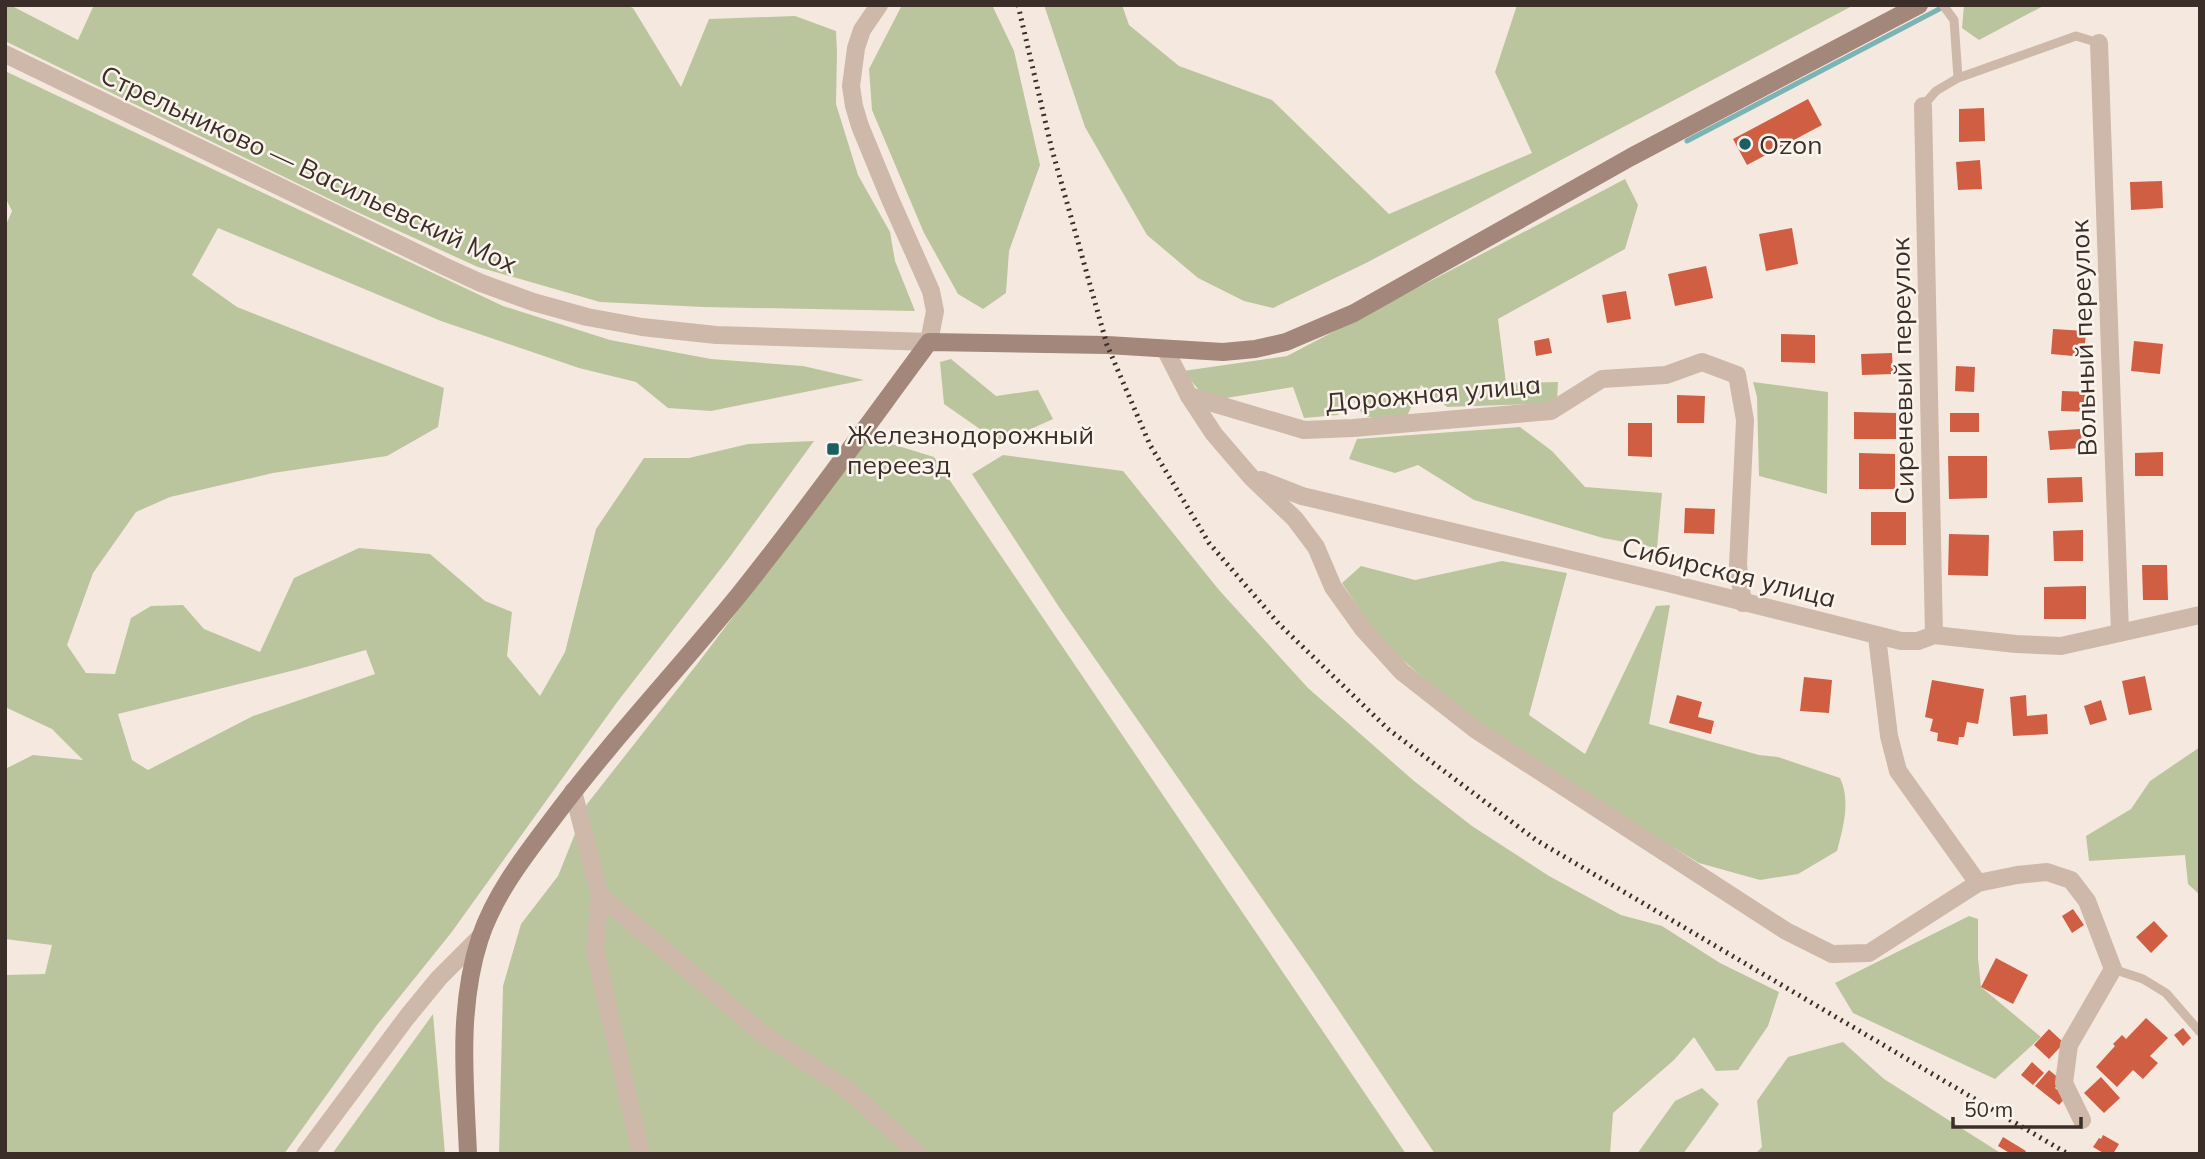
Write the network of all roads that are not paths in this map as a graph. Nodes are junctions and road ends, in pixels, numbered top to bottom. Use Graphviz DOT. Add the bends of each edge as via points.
graph roads {
  1 [pos="879,5"];
  2 [pos="1919,5"];
  3 [pos="1943,5"];
  4 [pos="2099,43"];
  5 [pos="5,54"];
  6 [pos="1958,78"];
  7 [pos="1923,106"];
  8 [pos="929,342"];
  9 [pos="1165,349"];
  10 [pos="1189,396"];
  11 [pos="1251,477"];
  12 [pos="1742,603"];
  13 [pos="2200,615"];
  14 [pos="2120,632"];
  15 [pos="1934,635"];
  16 [pos="1877,637"];
  17 [pos="573,791"];
  18 [pos="1978,883"];
  19 [pos="600,895"];
  20 [pos="481,936"];
  21 [pos="2113,969"];
  22 [pos="2200,1032"];
  23 [pos="2082,1120"];
  24 [pos="305,1154"];
  25 [pos="468,1154"];
  26 [pos="641,1154"];
  27 [pos="918,1154"];
  1 -- 8 [label="street" via="862,30 851,86 860,126 931,290 935,311"];
  2 -- 9 [label="main road" via="1631,157 1354,313 1301,336 1255,349"];
  3 -- 6 [label="lane" via="1954,20"];
  4 -- 6 [label="lane" via="2076,37"];
  4 -- 14 [label="street, Вольный переулок"];
  5 -- 8 [label="street, Стрельниково — Васильевский Мох" via="446,267 533,302 605,321 679,332"];
  6 -- 7 [label="lane" via="1936,91"];
  7 -- 15 [label="street, Сиреневый переулок"];
  8 -- 9 [label="main road"];
  8 -- 17 [label="main road" via="739,595"];
  9 -- 10 [label="street"];
  10 -- 11 [label="street"];
  10 -- 12 [label="street, Дорожная улица" via="1304,430 1551,411 1602,379 1666,375 1702,362 1737,375 1745,420 1738,565"];
  11 -- 12 [label="street, Сибирская улица" via="1303,496"];
  11 -- 18 [label="street" via="1295,519 1316,547 1333,587 1402,672 1487,737 1786,931 1832,954 1869,953"];
  12 -- 16 [label="street, Сибирская улица"];
  13 -- 14 [label="street, Сибирская улица"];
  14 -- 15 [label="street, Сибирская улица" via="2061,646"];
  15 -- 16 [label="street, Сибирская улица" via="1901,642"];
  16 -- 18 [label="street" via="1898,771"];
  17 -- 19 [label="street"];
  17 -- 20 [label="main road" via="509,879"];
  18 -- 21 [label="street" via="2047,872 2071,880 2087,901"];
  19 -- 26 [label="street" via="595,949"];
  19 -- 27 [label="street" via="763,1034 847,1089"];
  20 -- 24 [label="street" via="407,1017"];
  20 -- 25 [label="main road" via="470,972 463,1029"];
  21 -- 22 [label="lane" via="2166,993"];
  21 -- 23 [label="street" via="2069,1045 2064,1083"];
}
